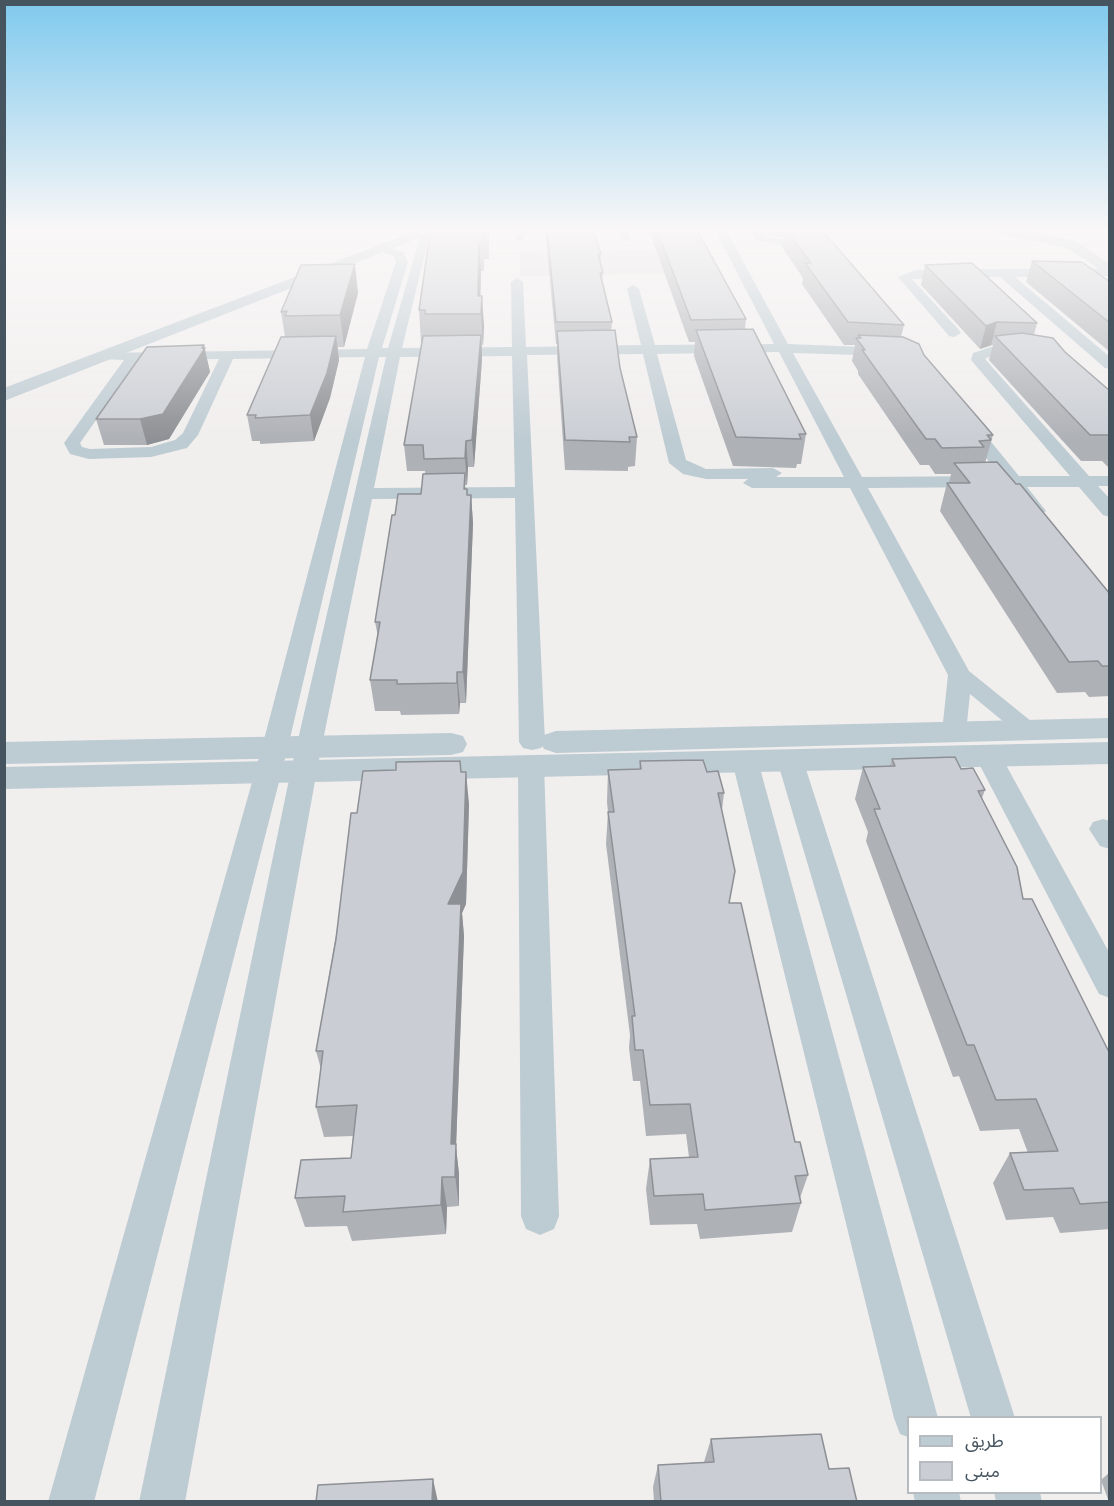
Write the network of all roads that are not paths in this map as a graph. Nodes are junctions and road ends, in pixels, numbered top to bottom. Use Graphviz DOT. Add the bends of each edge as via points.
graph roads {
  1 [pos="232,300"];
  2 [pos="250,300"];
  3 [pos="394,300"];
  4 [pos="400,300"];
  5 [pos="518,300"];
  6 [pos="636,300"];
  7 [pos="759,300"];
  8 [pos="925,300"];
  9 [pos="1034,300"];
  10 [pos="954,333"];
  11 [pos="1110,341"];
  12 [pos="1082,342"];
  13 [pos="786,348"];
  14 [pos="651,350"];
  15 [pos="1036,351"];
  16 [pos="519,352"];
  17 [pos="383,353"];
  18 [pos="902,354"];
  19 [pos="228,355"];
  20 [pos="106,356"];
  21 [pos="134,356"];
  22 [pos="1110,365"];
  23 [pos="4,383"];
  24 [pos="4,395"];
  25 [pos="956,409"];
  26 [pos="855,477"];
  27 [pos="1014,481"];
  28 [pos="1083,481"];
  29 [pos="1110,481"];
  30 [pos="752,483"];
  31 [pos="524,492"];
  32 [pos="365,494"];
  33 [pos="1110,511"];
  34 [pos="1048,526"];
  35 [pos="960,675"];
  36 [pos="1110,728"];
  37 [pos="1030,730"];
  38 [pos="954,732"];
  39 [pos="4,753"];
  40 [pos="1110,753"];
  41 [pos="532,754"];
  42 [pos="988,756"];
  43 [pos="308,758"];
  44 [pos="271,759"];
  45 [pos="790,760"];
  46 [pos="745,761"];
  47 [pos="4,778"];
  48 [pos="1110,985"];
  49 [pos="540,1216"];
  50 [pos="915,1416"];
  51 [pos="992,1416"];
  52 [pos="71,1502"];
  53 [pos="162,1502"];
  1 -- 23 [label="street"];
  2 -- 20 [label="street"];
  3 -- 17 [label="street"];
  4 -- 17 [label="street"];
  5 -- 16 [label="street"];
  6 -- 14 [label="street"];
  7 -- 13 [label="street"];
  8 -- 10 [label="street"];
  9 -- 12 [label="street"];
  11 -- 12 [label="street"];
  12 -- 22 [label="street"];
  13 -- 14 [label="street"];
  13 -- 18 [label="street"];
  13 -- 26 [label="street"];
  14 -- 16 [label="street"];
  14 -- 26 [label="street" via="682,467 706,474"];
  15 -- 28 [label="street" via="991,351 978,360"];
  16 -- 17 [label="street"];
  16 -- 31 [label="street"];
  17 -- 19 [label="street"];
  17 -- 32 [label="street"];
  17 -- 44 [label="street"];
  19 -- 21 [label="street"];
  19 -- 21 [label="street" via="190,435 181,444 151,452 89,454 75,450 72,443"];
  20 -- 21 [label="street"];
  20 -- 24 [label="street"];
  25 -- 27 [label="street"];
  26 -- 27 [label="street"];
  26 -- 30 [label="street"];
  26 -- 35 [label="street"];
  27 -- 28 [label="street"];
  27 -- 34 [label="street"];
  28 -- 29 [label="street"];
  28 -- 33 [label="street"];
  31 -- 32 [label="street"];
  31 -- 41 [label="street"];
  32 -- 43 [label="street"];
  35 -- 37 [label="street"];
  35 -- 38 [label="street"];
  36 -- 37 [label="street"];
  37 -- 38 [label="street"];
  38 -- 41 [label="street"];
  39 -- 44 [label="street"];
  40 -- 42 [label="street"];
  41 -- 43 [label="street"];
  41 -- 46 [label="street"];
  41 -- 49 [label="street"];
  42 -- 45 [label="street"];
  42 -- 48 [label="street"];
  43 -- 44 [label="street"];
  43 -- 53 [label="street"];
  44 -- 47 [label="street"];
  44 -- 52 [label="street"];
  45 -- 46 [label="street"];
  45 -- 51 [label="street"];
  46 -- 50 [label="street"];
}
